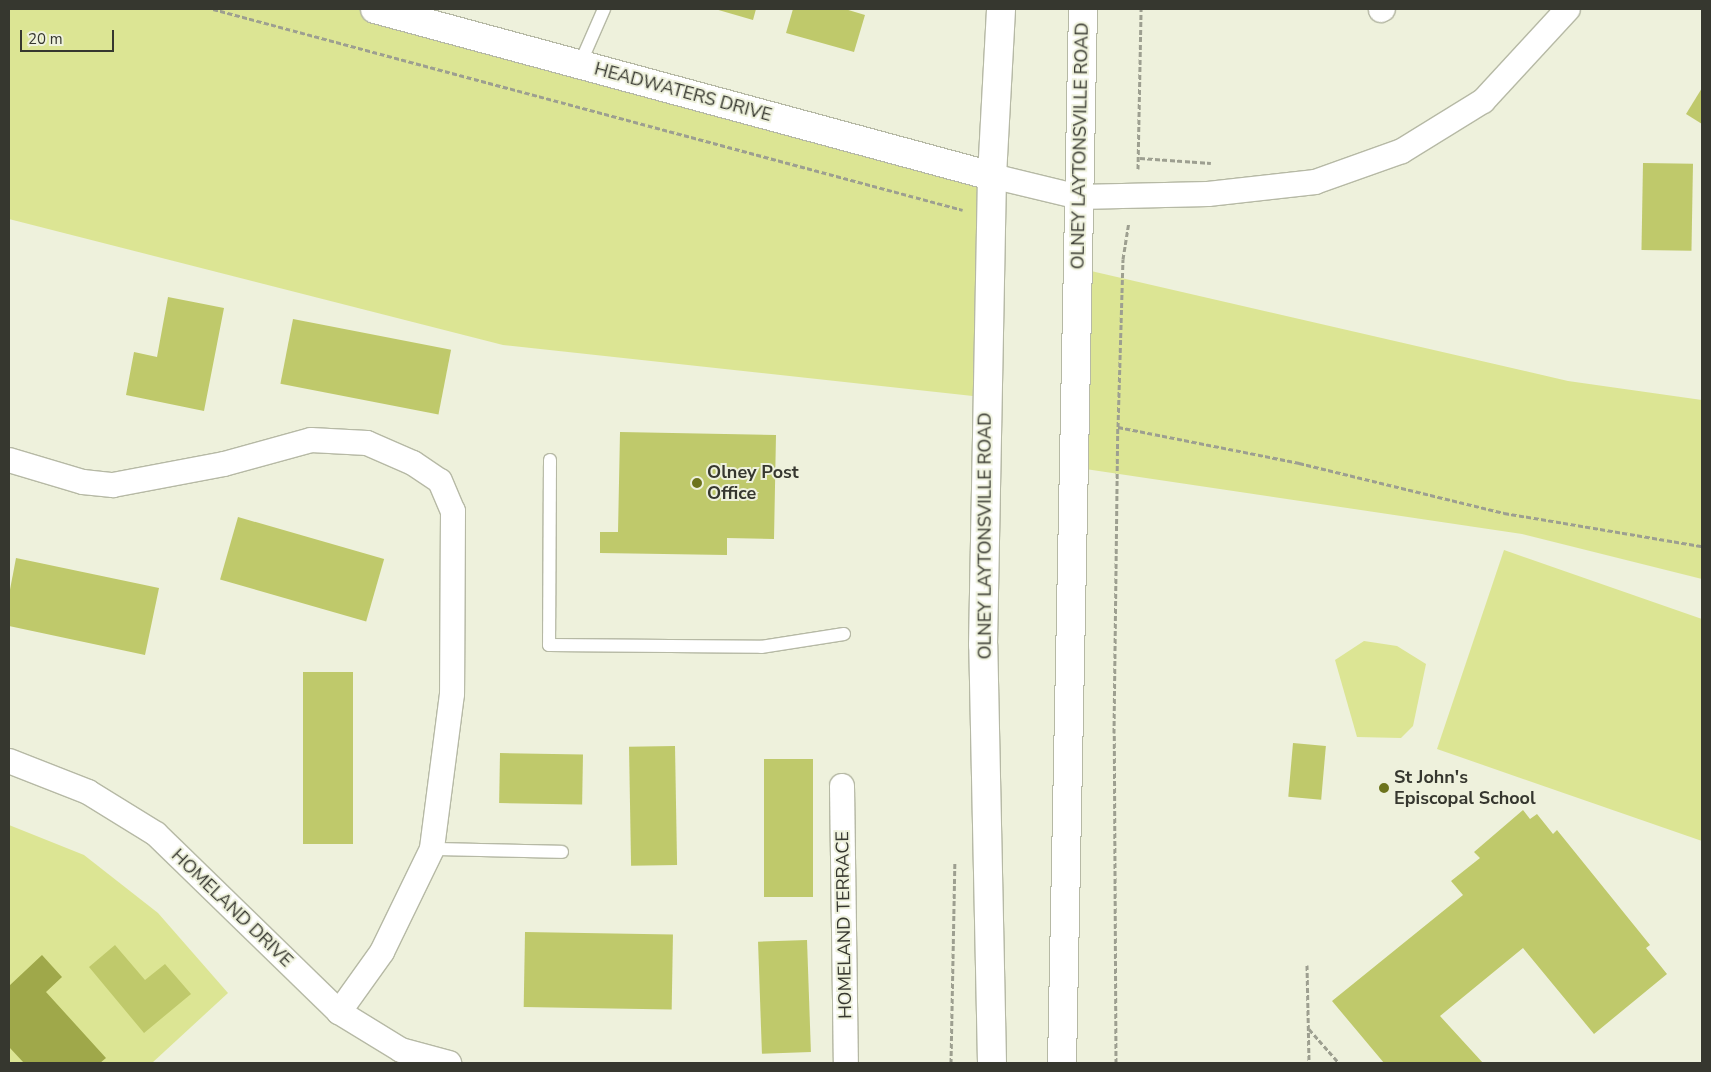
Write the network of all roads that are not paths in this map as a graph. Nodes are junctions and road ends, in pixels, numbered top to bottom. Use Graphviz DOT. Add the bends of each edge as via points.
graph roads {
  1 [pos="375,9"];
  2 [pos="604,9"];
  3 [pos="1001,9"];
  4 [pos="1083,9"];
  5 [pos="1568,9"];
  6 [pos="580,64"];
  7 [pos="992,176"];
  8 [pos="1079,197"];
  9 [pos="9,460"];
  10 [pos="550,460"];
  11 [pos="844,634"];
  12 [pos="9,761"];
  13 [pos="842,786"];
  14 [pos="432,849"];
  15 [pos="562,852"];
  16 [pos="339,1012"];
  17 [pos="449,1063"];
  18 [pos="846,1063"];
  19 [pos="992,1063"];
  20 [pos="1062,1063"];
  1 -- 6 [label="main road, HEADWATERS DRIVE"];
  2 -- 6 [label="lane"];
  3 -- 7 [label="main road, OLNEY LAYTONSVILLE ROAD"];
  4 -- 8 [label="main road, OLNEY LAYTONSVILLE ROAD"];
  5 -- 8 [label="street" via="1483,101 1402,151 1315,182 1208,194"];
  6 -- 7 [label="main road, HEADWATERS DRIVE"];
  7 -- 8 [label="street"];
  7 -- 19 [label="main road, OLNEY LAYTONSVILLE ROAD" via="983,645"];
  8 -- 20 [label="main road, OLNEY LAYTONSVILLE ROAD"];
  9 -- 14 [label="street" via="84,482 113,486 224,464 311,440 367,443 413,463 440,481 453,511 452,694"];
  10 -- 11 [label="lane" via="549,645 761,647"];
  12 -- 16 [label="street, HOMELAND DRIVE" via="88,792 156,834"];
  13 -- 18 [label="street, HOMELAND TERRACE"];
  14 -- 15 [label="lane"];
  14 -- 16 [label="street" via="382,952"];
  16 -- 17 [label="street, HOMELAND DRIVE" via="402,1050"];
}
